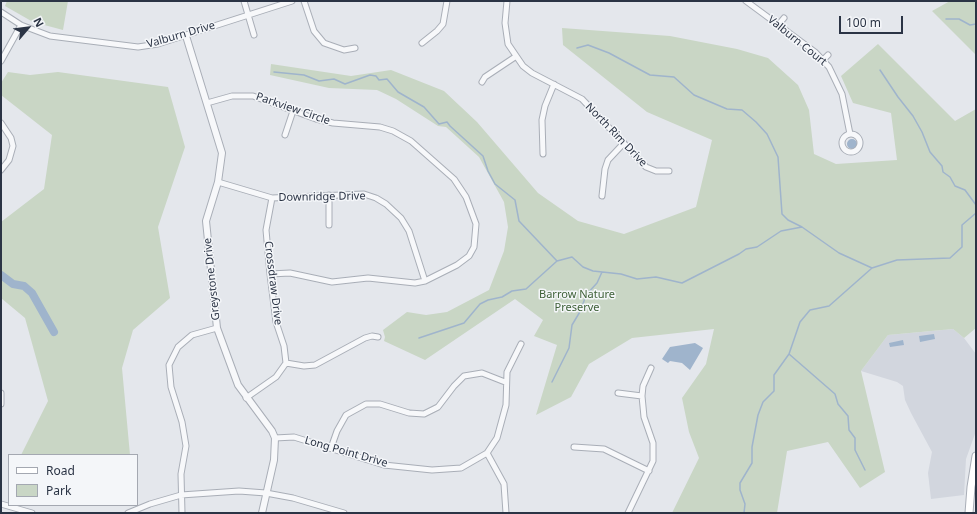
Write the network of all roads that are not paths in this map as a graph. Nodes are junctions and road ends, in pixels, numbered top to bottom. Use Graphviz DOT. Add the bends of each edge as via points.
graph roads {
  1 [pos="244,1"];
  2 [pos="292,1"];
  3 [pos="304,1"];
  4 [pos="448,1"];
  5 [pos="507,1"];
  6 [pos="746,1"];
  7 [pos="1,12"];
  8 [pos="248,15"];
  9 [pos="784,18"];
  10 [pos="779,24"];
  11 [pos="21,25"];
  12 [pos="254,35"];
  13 [pos="186,36"];
  14 [pos="422,43"];
  15 [pos="354,48"];
  16 [pos="828,55"];
  17 [pos="516,57"];
  18 [pos="823,60"];
  19 [pos="1,61"];
  20 [pos="482,82"];
  21 [pos="554,84"];
  22 [pos="207,103"];
  23 [pos="293,111"];
  24 [pos="1,123"];
  25 [pos="850,134"];
  26 [pos="285,135"];
  27 [pos="624,143"];
  28 [pos="543,154"];
  29 [pos="1,170"];
  30 [pos="669,171"];
  31 [pos="218,182"];
  32 [pos="329,195"];
  33 [pos="602,196"];
  34 [pos="272,198"];
  35 [pos="330,225"];
  36 [pos="270,274"];
  37 [pos="425,281"];
  38 [pos="217,328"];
  39 [pos="378,337"];
  40 [pos="521,344"];
  41 [pos="286,364"];
  42 [pos="651,368"];
  43 [pos="505,382"];
  44 [pos="1,393"];
  45 [pos="618,393"];
  46 [pos="642,396"];
  47 [pos="246,398"];
  48 [pos="1,404"];
  49 [pos="275,438"];
  50 [pos="331,448"];
  51 [pos="574,448"];
  52 [pos="487,453"];
  53 [pos="976,456"];
  54 [pos="649,471"];
  55 [pos="266,493"];
  56 [pos="181,495"];
  57 [pos="1,504"];
  58 [pos="321,506"];
  59 [pos="12,510"];
  60 [pos="32,513"];
  61 [pos="128,513"];
  62 [pos="182,513"];
  63 [pos="262,513"];
  64 [pos="319,513"];
  65 [pos="344,513"];
  66 [pos="506,513"];
  67 [pos="628,513"];
  68 [pos="969,513"];
  1 -- 8 [label="street"];
  2 -- 8 [label="street, Valburn Drive"];
  3 -- 15 [label="street" via="314,31 324,43 344,50"];
  4 -- 14 [label="street" via="443,24"];
  5 -- 17 [label="street, North Rim Drive" via="506,32 508,44"];
  6 -- 10 [label="street, Valburn Court"];
  7 -- 11 [label="street, Valburn Drive"];
  8 -- 12 [label="street"];
  8 -- 13 [label="street, Valburn Drive"];
  9 -- 10 [label="street"];
  10 -- 18 [label="street, Valburn Court"];
  11 -- 13 [label="street, Valburn Drive" via="50,36 138,47"];
  11 -- 19 [label="street"];
  13 -- 22 [label="street, Greystone Drive"];
  16 -- 18 [label="street"];
  17 -- 20 [label="street" via="484,76"];
  17 -- 21 [label="street, North Rim Drive" via="532,73"];
  18 -- 25 [label="street, Valburn Court" via="842,94"];
  21 -- 27 [label="street, North Rim Drive" via="582,99"];
  21 -- 28 [label="street" via="542,120"];
  22 -- 23 [label="street, Parkview Circle" via="246,95 262,98"];
  22 -- 31 [label="street, Greystone Drive" via="222,153"];
  23 -- 26 [label="street"];
  23 -- 37 [label="street, Parkview Circle" via="333,123 380,127 393,131 411,141 454,179 466,197 476,224 474,247 469,256 457,265"];
  24 -- 29 [label="street" via="13,146 10,160"];
  27 -- 30 [label="street, North Rim Drive" via="646,167 656,171"];
  27 -- 33 [label="street" via="608,160"];
  31 -- 34 [label="street, Downridge Drive"];
  31 -- 38 [label="street, Greystone Drive" via="206,221"];
  32 -- 34 [label="street, Downridge Drive"];
  32 -- 35 [label="street"];
  32 -- 37 [label="street, Downridge Drive" via="364,194 393,209 408,231"];
  34 -- 36 [label="street, Crossdraw Drive" via="266,230"];
  36 -- 37 [label="street, Parkview Circle" via="290,273 332,282 374,278 408,283"];
  36 -- 41 [label="street, Crossdraw Drive" via="276,322 284,346"];
  38 -- 47 [label="street, Greystone Drive" via="232,372"];
  38 -- 56 [label="street" via="188,337 178,347 169,365 171,387 182,422 186,446 181,474"];
  39 -- 41 [label="street" via="365,338 315,365"];
  40 -- 43 [label="street, Long Point Drive" via="507,372"];
  41 -- 47 [label="street" via="276,377"];
  42 -- 46 [label="street" via="643,386"];
  43 -- 50 [label="street" via="482,374 464,376 438,407 424,414 409,413 380,404 366,404 346,415"];
  43 -- 52 [label="street, Long Point Drive" via="506,405 503,418 497,438"];
  44 -- 48 [label="street"];
  45 -- 46 [label="street"];
  46 -- 54 [label="street" via="643,413 654,452"];
  47 -- 49 [label="street, Greystone Drive"];
  49 -- 50 [label="street, Long Point Drive" via="294,438"];
  49 -- 55 [label="street" via="274,460"];
  50 -- 52 [label="street, Long Point Drive" via="384,465 432,470 461,468"];
  51 -- 54 [label="street" via="604,449"];
  52 -- 66 [label="street" via="504,484"];
  53 -- 68 [label="main road" via="970,487"];
  54 -- 67 [label="street"];
  55 -- 56 [label="street"];
  55 -- 58 [label="street"];
  55 -- 63 [label="street"];
  56 -- 61 [label="street"];
  56 -- 62 [label="street"];
  57 -- 59 [label="street"];
  58 -- 64 [label="street"];
  58 -- 65 [label="street"];
  59 -- 60 [label="street"];
}
